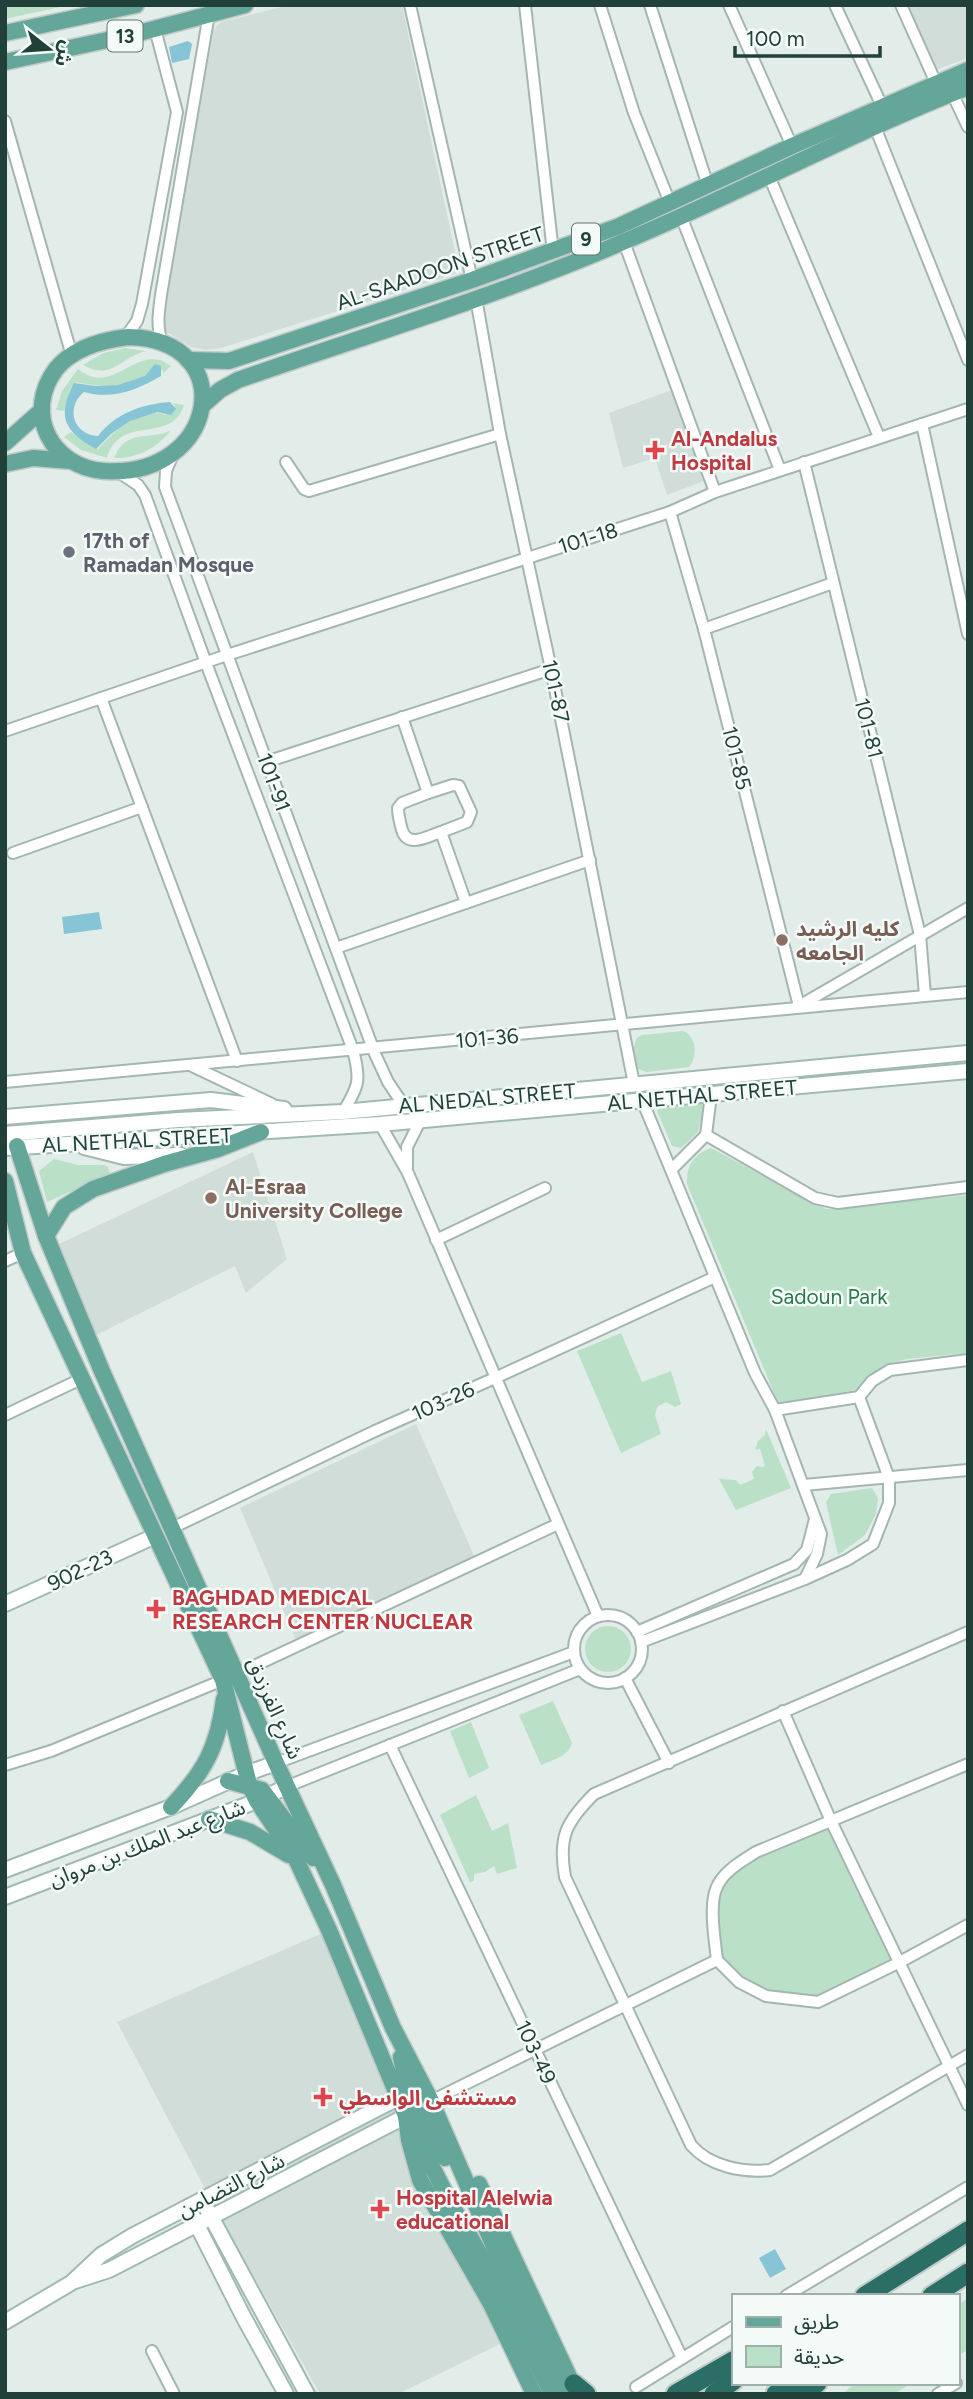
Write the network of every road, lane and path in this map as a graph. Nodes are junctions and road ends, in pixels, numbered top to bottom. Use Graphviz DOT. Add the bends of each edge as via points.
graph roads {
  1 [pos="244,5"];
  2 [pos="410,5"];
  3 [pos="525,5"];
  4 [pos="600,5"];
  5 [pos="650,5"];
  6 [pos="729,5"];
  7 [pos="835,5"];
  8 [pos="901,5"];
  9 [pos="132,7"];
  10 [pos="209,14"];
  11 [pos="155,29"];
  12 [pos="5,33"];
  13 [pos="135,34"];
  14 [pos="5,62"];
  15 [pos="968,69"];
  16 [pos="936,83"];
  17 [pos="968,87"];
  18 [pos="952,93"];
  19 [pos="883,106"];
  20 [pos="177,112"];
  21 [pos="191,113"];
  22 [pos="5,121"];
  23 [pos="875,127"];
  24 [pos="968,127"];
  25 [pos="792,146"];
  26 [pos="769,176"];
  27 [pos="708,186"];
  28 [pos="670,203"];
  29 [pos="681,216"];
  30 [pos="624,242"];
  31 [pos="552,252"];
  32 [pos="151,255"];
  33 [pos="167,257"];
  34 [pos="472,280"];
  35 [pos="476,298"];
  36 [pos="125,338"];
  37 [pos="162,342"];
  38 [pos="72,356"];
  39 [pos="188,360"];
  40 [pos="968,360"];
  41 [pos="203,405"];
  42 [pos="968,409"];
  43 [pos="42,410"];
  44 [pos="922,424"];
  45 [pos="500,434"];
  46 [pos="879,437"];
  47 [pos="5,443"];
  48 [pos="173,454"];
  49 [pos="71,461"];
  50 [pos="286,462"];
  51 [pos="804,462"];
  52 [pos="5,464"];
  53 [pos="780,470"];
  54 [pos="117,471"];
  55 [pos="715,492"];
  56 [pos="670,512"];
  57 [pos="528,556"];
  58 [pos="834,583"];
  59 [pos="704,629"];
  60 [pos="968,634"];
  61 [pos="227,655"];
  62 [pos="206,663"];
  63 [pos="551,669"];
  64 [pos="101,698"];
  65 [pos="402,717"];
  66 [pos="5,731"];
  67 [pos="266,762"];
  68 [pos="428,793"];
  69 [pos="142,807"];
  70 [pos="441,832"];
  71 [pos="13,853"];
  72 [pos="590,860"];
  73 [pos="466,903"];
  74 [pos="968,908"];
  75 [pos="920,935"];
  76 [pos="336,948"];
  77 [pos="968,992"];
  78 [pos="925,995"];
  79 [pos="799,1006"];
  80 [pos="622,1025"];
  81 [pos="373,1048"];
  82 [pos="354,1050"];
  83 [pos="968,1053"];
  84 [pos="237,1061"];
  85 [pos="187,1065"];
  86 [pos="968,1071"];
  87 [pos="5,1082"];
  88 [pos="634,1084"];
  89 [pos="711,1096"];
  90 [pos="642,1100"];
  91 [pos="404,1106"];
  92 [pos="124,1107"];
  93 [pos="278,1107"];
  94 [pos="343,1112"];
  95 [pos="298,1114"];
  96 [pos="421,1119"];
  97 [pos="380,1124"];
  98 [pos="125,1125"];
  99 [pos="261,1132"];
  100 [pos="8,1133"];
  101 [pos="706,1135"];
  102 [pos="76,1144"];
  103 [pos="196,1154"];
  104 [pos="672,1169"];
  105 [pos="408,1173"];
  106 [pos="5,1181"];
  107 [pos="968,1187"];
  108 [pos="545,1188"];
  109 [pos="46,1236"];
  110 [pos="436,1240"];
  111 [pos="23,1253"];
  112 [pos="5,1261"];
  113 [pos="715,1277"];
  114 [pos="968,1360"];
  115 [pos="495,1378"];
  116 [pos="80,1379"];
  117 [pos="859,1397"];
  118 [pos="775,1410"];
  119 [pos="5,1415"];
  120 [pos="968,1469"];
  121 [pos="889,1478"];
  122 [pos="804,1485"];
  123 [pos="816,1519"];
  124 [pos="558,1524"];
  125 [pos="172,1528"];
  126 [pos="155,1536"];
  127 [pos="805,1579"];
  128 [pos="5,1604"];
  129 [pos="598,1616"];
  130 [pos="968,1632"];
  131 [pos="639,1637"];
  132 [pos="574,1652"];
  133 [pos="580,1669"];
  134 [pos="625,1678"];
  135 [pos="228,1680"];
  136 [pos="783,1711"];
  137 [pos="390,1745"];
  138 [pos="276,1763"];
  139 [pos="669,1763"];
  140 [pos="968,1764"];
  141 [pos="5,1765"];
  142 [pos="247,1779"];
  143 [pos="228,1780"];
  144 [pos="288,1786"];
  145 [pos="262,1799"];
  146 [pos="171,1808"];
  147 [pos="209,1819"];
  148 [pos="831,1821"];
  149 [pos="296,1859"];
  150 [pos="5,1872"];
  151 [pos="333,1885"];
  152 [pos="9,1896"];
  153 [pos="968,1925"];
  154 [pos="717,1960"];
  155 [pos="898,1964"];
  156 [pos="625,2005"];
  157 [pos="393,2028"];
  158 [pos="535,2050"];
  159 [pos="968,2055"];
  160 [pos="948,2066"];
  161 [pos="433,2103"];
  162 [pos="968,2105"];
  163 [pos="404,2106"];
  164 [pos="968,2187"];
  165 [pos="202,2200"];
  166 [pos="188,2207"];
  167 [pos="212,2218"];
  168 [pos="198,2226"];
  169 [pos="968,2231"];
  170 [pos="930,2254"];
  171 [pos="101,2255"];
  172 [pos="109,2270"];
  173 [pos="960,2278"];
  174 [pos="71,2283"];
  175 [pos="504,2284"];
  176 [pos="789,2294"];
  177 [pos="857,2294"];
  178 [pos="868,2294"];
  179 [pos="936,2294"];
  180 [pos="5,2322"];
  181 [pos="732,2328"];
  182 [pos="152,2351"];
  183 [pos="682,2358"];
  184 [pos="732,2362"];
  185 [pos="732,2381"];
  186 [pos="710,2385"];
  187 [pos="954,2385"];
  188 [pos="636,2387"];
  189 [pos="576,2391"];
  190 [pos="171,2393"];
  191 [pos="286,2394"];
  192 [pos="307,2394"];
  193 [pos="534,2394"];
  194 [pos="552,2394"];
  195 [pos="660,2394"];
  196 [pos="676,2394"];
  197 [pos="938,2394"];
  1 -- 10 [label="main road, 13"];
  2 -- 34 [label="street"];
  3 -- 31 [label="street"];
  4 -- 28 [label="street" via="634,113"];
  5 -- 27 [label="street"];
  6 -- 25 [label="street"];
  7 -- 19 [label="street"];
  8 -- 16 [label="street"];
  9 -- 12 [label="main road, 13"];
  9 -- 13 [label="main road"];
  10 -- 11 [label="main road, 13"];
  10 -- 21 [label="street"];
  11 -- 13 [label="main road, 13"];
  11 -- 20 [label="street"];
  13 -- 14 [label="main road, 13"];
  15 -- 16 [label="main road, AL-SAADOON STREET / 9"];
  16 -- 19 [label="main road, AL-SAADOON STREET / 9"];
  17 -- 18 [label="main road, AL-SAADOON STREET / 9"];
  18 -- 23 [label="main road, AL-SAADOON STREET / 9"];
  18 -- 24 [label="street"];
  19 -- 25 [label="main road, AL-SAADOON STREET / 9"];
  20 -- 21 [label="street"];
  20 -- 32 [label="street"];
  21 -- 33 [label="street"];
  22 -- 38 [label="street"];
  23 -- 26 [label="main road, AL-SAADOON STREET / 9"];
  23 -- 40 [label="street"];
  25 -- 27 [label="main road, AL-SAADOON STREET / 9"];
  26 -- 29 [label="main road, AL-SAADOON STREET / 9"];
  26 -- 46 [label="street"];
  27 -- 28 [label="main road, AL-SAADOON STREET / 9"];
  28 -- 31 [label="main road, AL-SAADOON STREET / 9"];
  29 -- 30 [label="main road, AL-SAADOON STREET / 9"];
  29 -- 53 [label="street"];
  30 -- 35 [label="main road, AL-SAADOON STREET / 9"];
  30 -- 55 [label="street"];
  31 -- 34 [label="main road, AL-SAADOON STREET / 9"];
  32 -- 33 [label="street"];
  32 -- 36 [label="street" via="137,321"];
  33 -- 37 [label="street" via="158,319"];
  34 -- 39 [label="main road, AL-SAADOON STREET / 9" via="229,361"];
  35 -- 41 [label="main road, AL-SAADOON STREET / 9" via="238,380"];
  35 -- 45 [label="street, 101-87"];
  36 -- 37 [label="main road"];
  36 -- 38 [label="main road" via="98,343"];
  37 -- 39 [label="main road"];
  38 -- 43 [label="main road" via="47,386"];
  39 -- 41 [label="main road" via="199,377"];
  41 -- 48 [label="main road" via="193,432"];
  42 -- 44 [label="street, 101-18"];
  43 -- 47 [label="main road"];
  43 -- 49 [label="main road" via="45,432"];
  44 -- 46 [label="street, 101-18"];
  44 -- 60 [label="street"];
  45 -- 50 [label="street" via="309,491"];
  45 -- 57 [label="street, 101-87"];
  46 -- 51 [label="street, 101-18"];
  48 -- 54 [label="main road" via="147,467"];
  48 -- 61 [label="street, 101-91" via="165,487"];
  49 -- 52 [label="main road" via="33,458"];
  49 -- 54 [label="main road"];
  51 -- 53 [label="street, 101-18"];
  51 -- 58 [label="street, 101-81"];
  53 -- 55 [label="street, 101-18"];
  54 -- 62 [label="street, 101-91" via="145,495"];
  55 -- 56 [label="street, 101-18"];
  56 -- 57 [label="street, 101-18"];
  56 -- 59 [label="street, 101-85"];
  57 -- 61 [label="street, 101-18"];
  57 -- 63 [label="street, 101-87"];
  58 -- 59 [label="street"];
  58 -- 75 [label="street, 101-81"];
  59 -- 79 [label="street, 101-85"];
  61 -- 62 [label="street, 101-18"];
  61 -- 67 [label="street, 101-91"];
  62 -- 64 [label="street, 101-18"];
  62 -- 82 [label="street, 101-91"];
  63 -- 65 [label="street"];
  63 -- 72 [label="street, 101-87"];
  64 -- 66 [label="street, 101-18"];
  64 -- 69 [label="street"];
  65 -- 67 [label="street"];
  65 -- 68 [label="street"];
  67 -- 76 [label="street, 101-91"];
  68 -- 70 [label="street" via="459,786 471,812 467,822"];
  68 -- 70 [label="street" via="398,808 404,836 413,841"];
  69 -- 71 [label="street"];
  69 -- 84 [label="street"];
  70 -- 73 [label="street"];
  72 -- 73 [label="street"];
  72 -- 80 [label="street, 101-87"];
  73 -- 76 [label="street"];
  74 -- 75 [label="street"];
  75 -- 78 [label="street, 101-81"];
  75 -- 79 [label="street"];
  76 -- 81 [label="street, 101-91"];
  77 -- 78 [label="street, 101-36"];
  78 -- 79 [label="street, 101-36"];
  79 -- 80 [label="street, 101-36"];
  80 -- 81 [label="street, 101-36"];
  80 -- 88 [label="street, 101-87"];
  81 -- 82 [label="street, 101-36"];
  81 -- 91 [label="street, 101-91"];
  82 -- 84 [label="street, 101-36"];
  82 -- 94 [label="street, 101-91" via="359,1083"];
  83 -- 88 [label="main road, AL NEDAL STREET"];
  84 -- 85 [label="street, 101-36"];
  85 -- 87 [label="street, 101-36"];
  85 -- 93 [label="street"];
  86 -- 89 [label="main road, AL NETHAL STREET"];
  88 -- 91 [label="main road, AL NEDAL STREET"];
  89 -- 90 [label="main road, AL NETHAL STREET"];
  89 -- 101 [label="street"];
  90 -- 96 [label="main road, AL NETHAL STREET"];
  90 -- 104 [label="street"];
  91 -- 94 [label="main road, AL NEDAL STREET"];
  92 -- 93 [label="main road" via="211,1100"];
  92 -- 98 [label="main road"];
  92 -- 100 [label="main road"];
  93 -- 95 [label="main road"];
  94 -- 95 [label="main road, AL NEDAL STREET"];
  95 -- 98 [label="main road, AL NEDAL STREET"];
  96 -- 97 [label="main road, AL NETHAL STREET"];
  96 -- 105 [label="street" via="407,1147"];
  97 -- 99 [label="main road, AL NETHAL STREET"];
  97 -- 105 [label="street"];
  98 -- 100 [label="main road, AL NEDAL STREET"];
  99 -- 102 [label="main road, AL NETHAL STREET"];
  99 -- 103 [label="main road"];
  100 -- 102 [label="main road, AL NETHAL STREET"];
  100 -- 109 [label="main road, شارع الفرزدق"];
  101 -- 104 [label="street"];
  101 -- 107 [label="street" via="815,1198 838,1203"];
  102 -- 103 [label="main road" via="111,1156"];
  103 -- 109 [label="main road" via="93,1189 64,1206"];
  104 -- 113 [label="street"];
  105 -- 110 [label="street"];
  106 -- 111 [label="main road, شارع الفرزدق"];
  108 -- 110 [label="street"];
  109 -- 125 [label="main road, شارع الفرزدق"];
  110 -- 115 [label="street"];
  111 -- 112 [label="street"];
  111 -- 116 [label="main road, شارع الفرزدق"];
  113 -- 115 [label="street, 103-26"];
  113 -- 118 [label="street"];
  114 -- 117 [label="street" via="890,1370 872,1381"];
  115 -- 124 [label="street"];
  115 -- 125 [label="street, 103-26"];
  116 -- 119 [label="street"];
  116 -- 126 [label="main road, شارع الفرزدق"];
  117 -- 118 [label="street"];
  117 -- 121 [label="street"];
  118 -- 122 [label="street"];
  120 -- 121 [label="street"];
  121 -- 122 [label="street"];
  121 -- 127 [label="street" via="889,1503 873,1544"];
  122 -- 123 [label="street"];
  123 -- 127 [label="street" via="821,1534"];
  123 -- 131 [label="street" via="807,1550 794,1564"];
  124 -- 129 [label="street"];
  124 -- 135 [label="street"];
  125 -- 135 [label="main road, شارع الفرزدق"];
  126 -- 128 [label="main road, 902-23"];
  126 -- 135 [label="main road, شارع الفرزدق"];
  127 -- 131 [label="street"];
  129 -- 131 [label="street" via="620,1617"];
  129 -- 132 [label="street" via="584,1624"];
  130 -- 136 [label="street"];
  131 -- 134 [label="street" via="639,1663"];
  132 -- 133 [label="street"];
  132 -- 138 [label="street"];
  133 -- 134 [label="street" via="606,1683"];
  133 -- 137 [label="street"];
  134 -- 139 [label="street"];
  135 -- 138 [label="main road, شارع الفرزدق"];
  135 -- 141 [label="street"];
  135 -- 142 [label="main road, شارع الفرزدق"];
  135 -- 146 [label="main road" via="214,1748 192,1785"];
  136 -- 139 [label="street"];
  136 -- 148 [label="street"];
  137 -- 144 [label="street"];
  137 -- 158 [label="street, 103-49"];
  138 -- 142 [label="main road, شارع عبد الملك بن مروان"];
  138 -- 144 [label="main road, شارع الفرزدق"];
  139 -- 156 [label="street" via="594,1794 576,1813 561,1854 565,1877"];
  140 -- 148 [label="street"];
  142 -- 143 [label="main road"];
  142 -- 145 [label="main road, شارع الفرزدق"];
  143 -- 146 [label="main road, شارع عبد الملك بن مروان"];
  144 -- 145 [label="main road, شارع عبد الملك بن مروان"];
  144 -- 151 [label="main road, شارع الفرزدق"];
  145 -- 147 [label="main road, شارع عبد الملك بن مروان"];
  145 -- 149 [label="main road, شارع الفرزدق"];
  145 -- 151 [label="main road"];
  146 -- 150 [label="main road, شارع عبد الملك بن مروان"];
  147 -- 149 [label="main road" via="250,1832"];
  147 -- 152 [label="main road, شارع عبد الملك بن مروان"];
  148 -- 154 [label="street" via="733,1866 716,1888"];
  148 -- 155 [label="street"];
  149 -- 163 [label="main road, شارع الفرزدق"];
  150 -- 152 [label="main road"];
  151 -- 157 [label="main road, شارع الفرزدق"];
  153 -- 155 [label="street"];
  154 -- 155 [label="street" via="739,1982 766,1996 818,2001"];
  154 -- 156 [label="street"];
  155 -- 160 [label="street"];
  156 -- 158 [label="street"];
  156 -- 160 [label="street" via="691,2145 707,2159 745,2170 770,2170"];
  157 -- 161 [label="main road, شارع الفرزدق"];
  157 -- 163 [label="main road" via="406,2072"];
  158 -- 161 [label="street"];
  158 -- 183 [label="street, 103-49"];
  159 -- 160 [label="street"];
  160 -- 162 [label="street"];
  161 -- 175 [label="main road, شارع الفرزدق"];
  161 -- 189 [label="main road" via="457,2134"];
  163 -- 165 [label="main road, شارع التضامن"];
  163 -- 167 [label="main road, شارع التضامن"];
  163 -- 175 [label="main road, شارع الفرزدق" via="451,2204"];
  163 -- 193 [label="main road" via="420,2180 491,2304"];
  164 -- 176 [label="street"];
  165 -- 166 [label="main road, شارع التضامن"];
  165 -- 167 [label="main road"];
  166 -- 168 [label="main road"];
  166 -- 171 [label="main road, شارع التضامن"];
  167 -- 168 [label="main road, شارع التضامن"];
  167 -- 192 [label="main road"];
  168 -- 172 [label="main road, شارع التضامن"];
  168 -- 191 [label="main road"];
  169 -- 170 [label="highway"];
  170 -- 177 [label="highway"];
  170 -- 178 [label="highway"];
  171 -- 172 [label="main road"];
  171 -- 174 [label="main road, شارع التضامن"];
  172 -- 174 [label="main road, شارع التضامن"];
  173 -- 179 [label="highway"];
  174 -- 180 [label="main road, شارع التضامن"];
  175 -- 189 [label="main road"];
  175 -- 194 [label="main road"];
  181 -- 183 [label="street"];
  182 -- 190 [label="street"];
  183 -- 188 [label="street"];
  184 -- 186 [label="highway"];
  185 -- 186 [label="highway"];
  186 -- 195 [label="highway"];
  186 -- 196 [label="highway"];
  187 -- 197 [label="street"];
}
